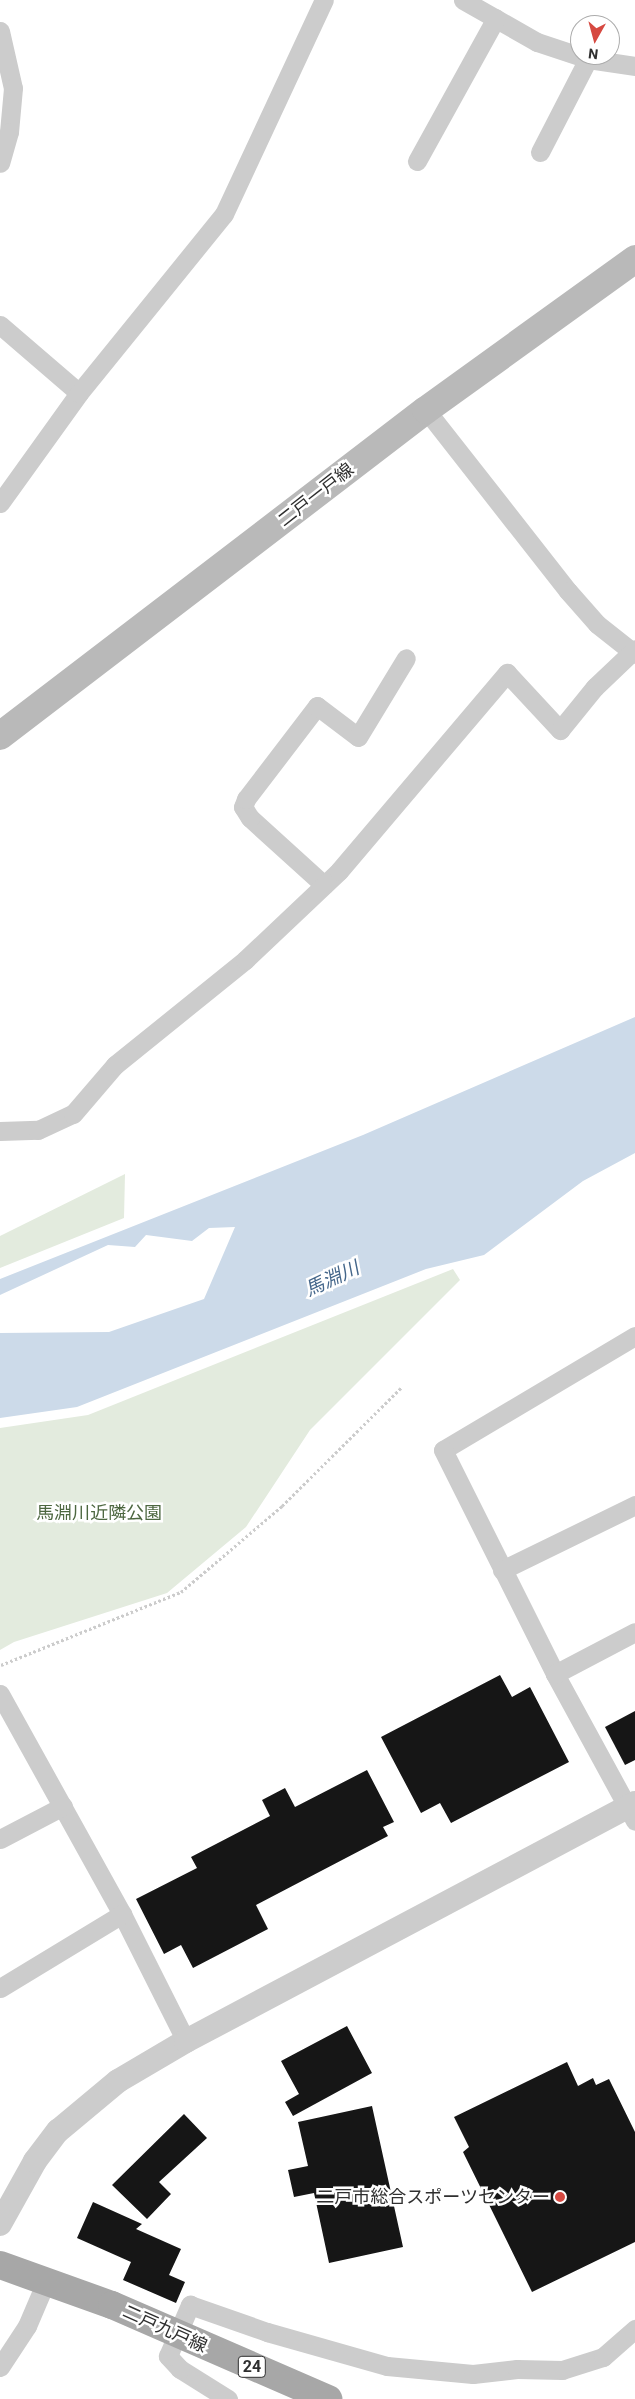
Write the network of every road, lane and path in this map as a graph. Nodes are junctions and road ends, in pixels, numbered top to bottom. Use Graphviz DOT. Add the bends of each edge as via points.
graph roads {
  1 [pos="324,0"];
  2 [pos="463,0"];
  3 [pos="496,18"];
  4 [pos="0,31"];
  5 [pos="570,53"];
  6 [pos="620,64"];
  7 [pos="585,65"];
  8 [pos="635,66"];
  9 [pos="540,152"];
  10 [pos="417,161"];
  11 [pos="0,163"];
  12 [pos="635,259"];
  13 [pos="0,325"];
  14 [pos="79,393"];
  15 [pos="426,410"];
  16 [pos="0,503"];
  17 [pos="634,652"];
  18 [pos="406,658"];
  19 [pos="0,736"];
  20 [pos="324,885"];
  21 [pos="0,1131"];
  22 [pos="635,1336"];
  23 [pos="401,1388"];
  24 [pos="635,1505"];
  25 [pos="502,1570"];
  26 [pos="635,1632"];
  27 [pos="1,1665"];
  28 [pos="555,1674"];
  29 [pos="0,1694"];
  30 [pos="63,1806"];
  31 [pos="633,1810"];
  32 [pos="0,1839"];
  33 [pos="122,1914"];
  34 [pos="0,1988"];
  35 [pos="186,2041"];
  36 [pos="0,2224"];
  37 [pos="0,2265"];
  38 [pos="47,2279"];
  39 [pos="635,2329"];
  40 [pos="177,2335"];
  41 [pos="0,2367"];
  42 [pos="219,2396"];
  43 [pos="328,2399"];
  1 -- 14 [label="street" via="224,214"];
  2 -- 3 [label="street"];
  3 -- 5 [label="street" via="536,42"];
  3 -- 10 [label="street"];
  4 -- 11 [label="street" via="13,88 9,132"];
  6 -- 8 [label="street"];
  7 -- 9 [label="street"];
  12 -- 15 [label="main road, 二戸一戸線"];
  13 -- 14 [label="street"];
  14 -- 16 [label="street"];
  15 -- 17 [label="street" via="568,591 597,624"];
  15 -- 19 [label="main road, 二戸一戸線"];
  17 -- 20 [label="street" via="595,686 560,730 507,673"];
  18 -- 20 [label="street" via="358,737 317,706 243,807 250,818"];
  20 -- 21 [label="street" via="245,960 115,1065 73,1114 38,1130"];
  22 -- 25 [label="street" via="442,1450"];
  23 -- 27 [label="path" via="282,1506 181,1592"];
  24 -- 25 [label="street"];
  25 -- 28 [label="street"];
  26 -- 28 [label="street"];
  28 -- 31 [label="street"];
  29 -- 30 [label="street"];
  30 -- 32 [label="street"];
  30 -- 33 [label="street"];
  31 -- 35 [label="street"];
  33 -- 34 [label="street"];
  33 -- 35 [label="street"];
  35 -- 36 [label="street" via="118,2081 58,2131 35,2161"];
  37 -- 38 [label="main road, 二戸九戸線 / 24"];
  38 -- 40 [label="main road, 二戸九戸線 / 24"];
  38 -- 41 [label="street" via="27,2326"];
  39 -- 40 [label="street" via="603,2357 562,2370 518,2369 473,2374 387,2366 267,2332 190,2305"];
  40 -- 42 [label="street" via="168,2356 180,2369"];
  40 -- 43 [label="main road, 二戸九戸線 / 24"];
}
